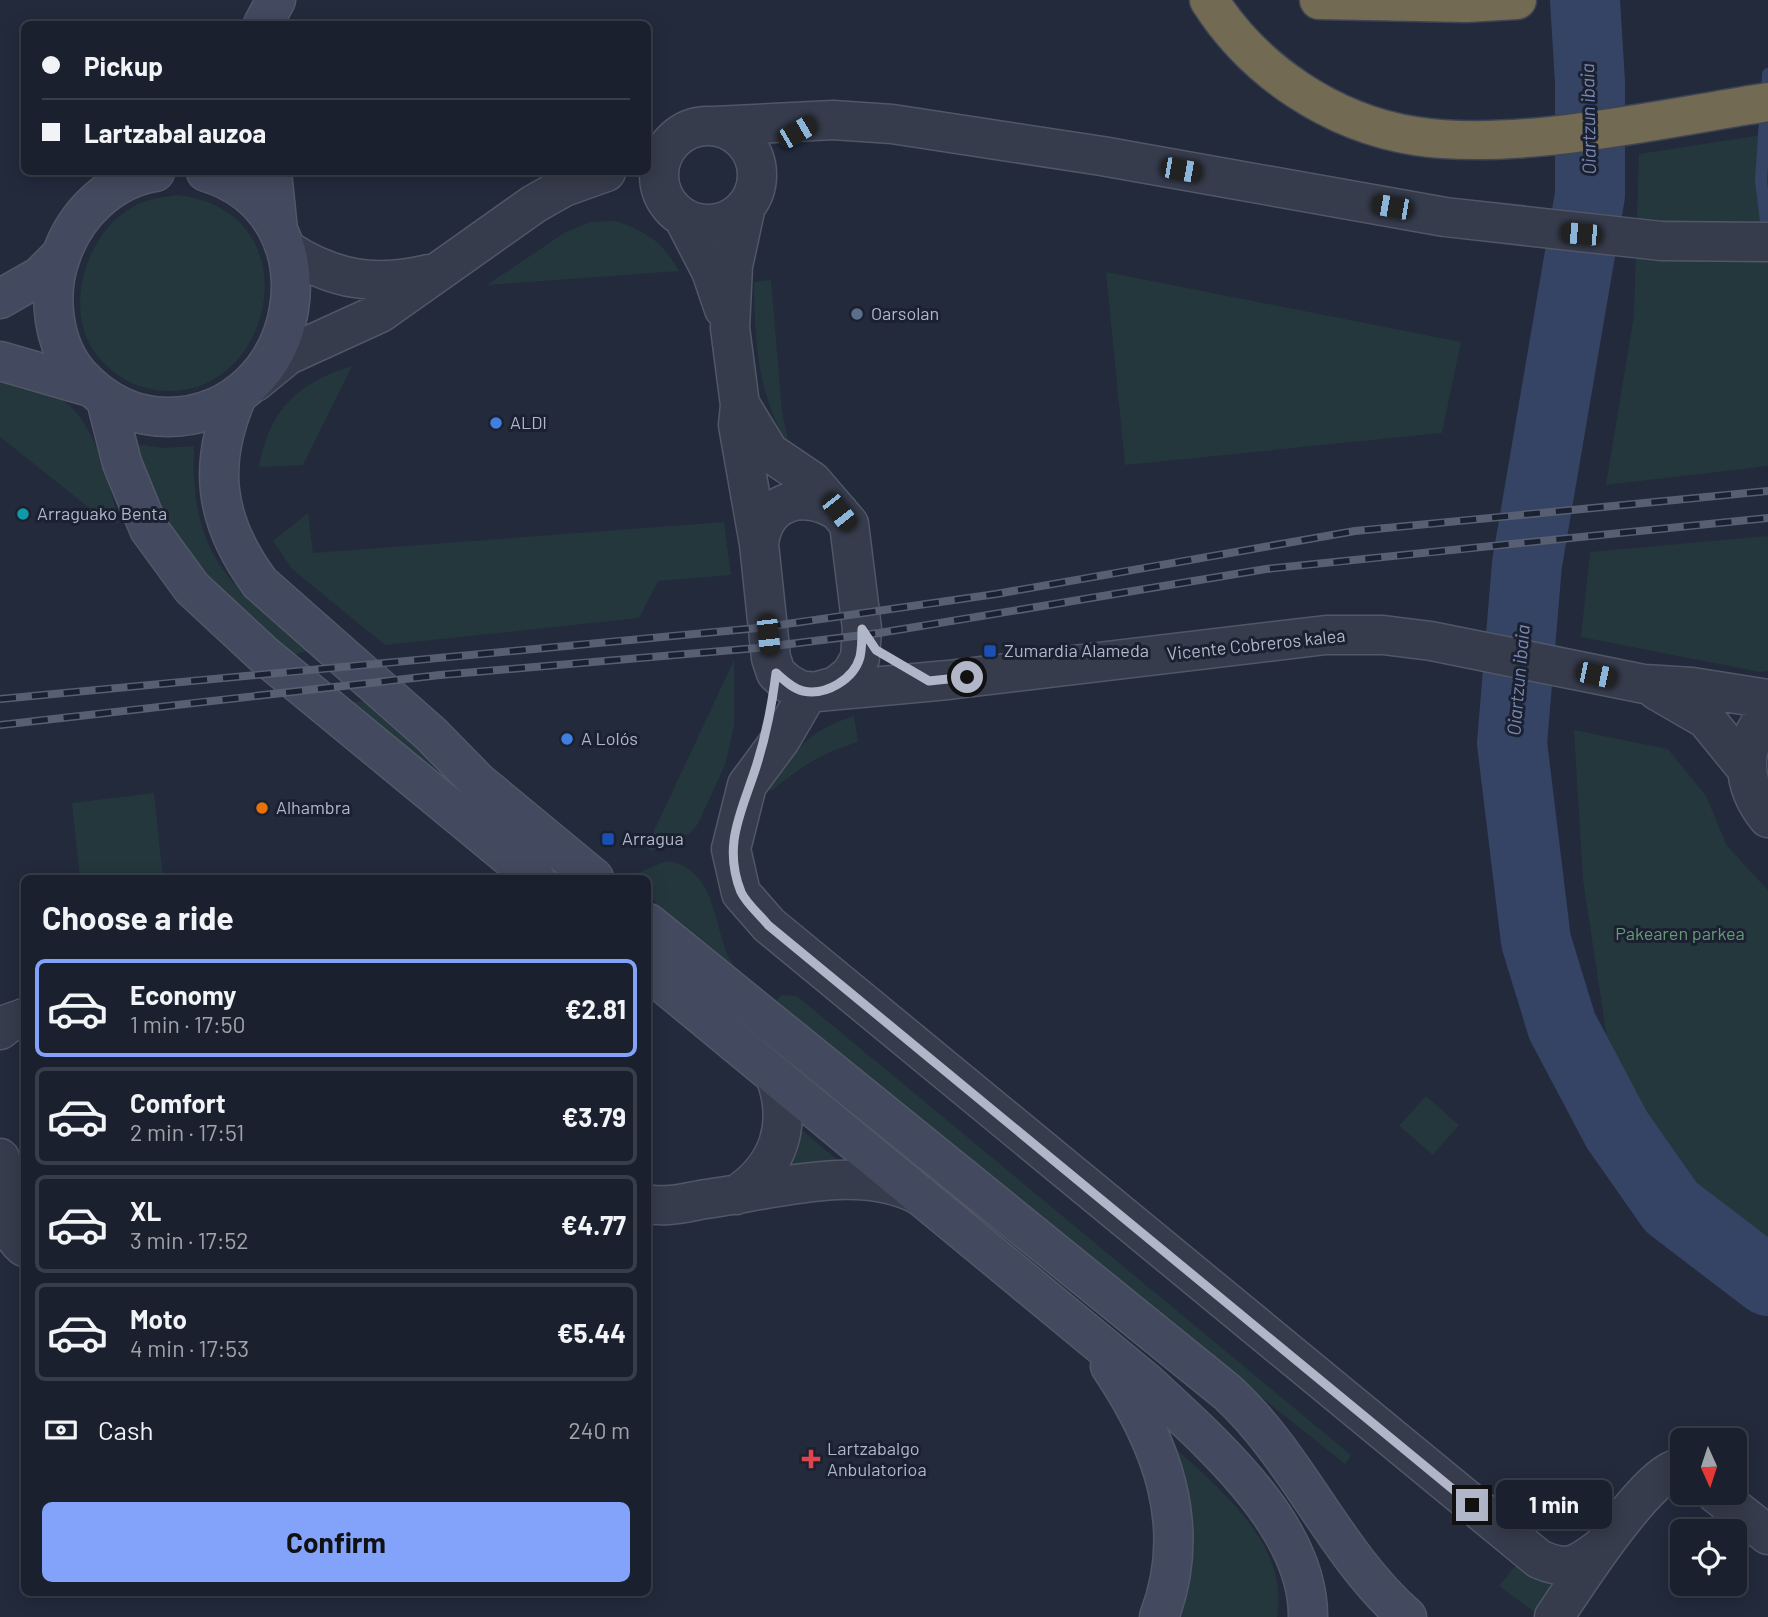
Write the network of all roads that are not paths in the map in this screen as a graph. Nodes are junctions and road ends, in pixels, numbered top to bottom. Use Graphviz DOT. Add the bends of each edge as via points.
graph roads {
  1 [pos="1209,0"];
  2 [pos="1319,0"];
  3 [pos="1517,0"];
  4 [pos="1768,102"];
  5 [pos="814,122"];
  6 [pos="715,126"];
  7 [pos="659,150"];
  8 [pos="140,175"];
  9 [pos="213,175"];
  10 [pos="272,175"];
  11 [pos="597,175"];
  12 [pos="607,175"];
  13 [pos="752,190"];
  14 [pos="677,212"];
  15 [pos="282,240"];
  16 [pos="1768,242"];
  17 [pos="60,256"];
  18 [pos="431,274"];
  19 [pos="0,299"];
  20 [pos="730,328"];
  21 [pos="0,360"];
  22 [pos="246,388"];
  23 [pos="98,393"];
  24 [pos="740,405"];
  25 [pos="839,512"];
  26 [pos="759,544"];
  27 [pos="862,629"];
  28 [pos="776,673"];
  29 [pos="938,680"];
  30 [pos="1644,684"];
  31 [pos="813,692"];
  32 [pos="1768,699"];
  33 [pos="1768,715"];
  34 [pos="1746,768"];
  35 [pos="751,778"];
  36 [pos="1768,818"];
  37 [pos="531,875"];
  38 [pos="590,875"];
  39 [pos="651,925"];
  40 [pos="651,973"];
  41 [pos="21,1019"];
  42 [pos="0,1030"];
  43 [pos="775,1076"];
  44 [pos="0,1158"];
  45 [pos="736,1195"];
  46 [pos="919,1195"];
  47 [pos="651,1205"];
  48 [pos="21,1244"];
  49 [pos="1070,1319"];
  50 [pos="1670,1471"];
  51 [pos="1730,1505"];
  52 [pos="1768,1535"];
  53 [pos="1599,1549"];
  54 [pos="1159,1617"];
  55 [pos="1308,1617"];
  56 [pos="1406,1617"];
  57 [pos="1554,1617"];
  1 -- 4 [label="highway" via="1236,37 1300,92 1336,112 1415,136 1456,140 1564,133"];
  2 -- 3 [label="highway"];
  5 -- 6 [label="street"];
  5 -- 13 [label="street" via="781,145"];
  5 -- 16 [label="street" via="853,120 905,126 1445,217 1554,231 1661,241"];
  6 -- 7 [label="street" via="690,129"];
  6 -- 13 [label="street" via="740,137 749,148"];
  7 -- 14 [label="street" via="664,197"];
  8 -- 17 [label="main road" via="102,196 78,223"];
  9 -- 15 [label="main road" via="261,203"];
  10 -- 15 [label="main road"];
  11 -- 18 [label="street" via="534,204"];
  12 -- 14 [label="street" via="636,186"];
  13 -- 14 [label="street" via="723,222 696,222"];
  13 -- 20 [label="street" via="733,266"];
  14 -- 20 [label="street" via="711,271"];
  15 -- 18 [label="street" via="331,274 356,280 381,282"];
  15 -- 22 [label="main road" via="292,278 291,306 272,358"];
  17 -- 19 [label="main road" via="40,276"];
  17 -- 23 [label="main road" via="54,304 57,328 64,353"];
  18 -- 22 [label="street" via="380,313 288,355"];
  20 -- 24 [label="street"];
  21 -- 23 [label="main road"];
  22 -- 23 [label="main road" via="215,408 188,416 155,417 128,411"];
  22 -- 38 [label="main road" via="220,448 218,478 222,507 243,559 260,583 431,734 478,782"];
  23 -- 37 [label="main road" via="149,529 192,588 262,654"];
  24 -- 25 [label="street" via="769,452 812,481"];
  24 -- 26 [label="street" via="744,471"];
  25 -- 26 [label="street" via="815,501 782,504 764,520"];
  25 -- 27 [label="street" via="849,524 854,547"];
  26 -- 28 [label="street"];
  27 -- 29 [label="street" via="876,650"];
  27 -- 31 [label="street" via="860,658 851,674 836,686"];
  28 -- 31 [label="street" via="787,683"];
  28 -- 35 [label="street" via="771,715"];
  29 -- 30 [label="street, Vicente Cobreros kalea" via="1326,635 1383,635"];
  29 -- 31 [label="street, Vicente Cobreros kalea"];
  30 -- 32 [label="street, Vicente Cobreros kalea"];
  30 -- 34 [label="street, Vicente Cobreros kalea" via="1706,719"];
  31 -- 35 [label="street"];
  33 -- 34 [label="street" via="1752,737"];
  34 -- 36 [label="street" via="1749,786"];
  35 -- 53 [label="street" via="731,849 741,893 768,925 1539,1559 1559,1568 1581,1563"];
  39 -- 56 [label="main road" via="1227,1392 1269,1436 1353,1558"];
  40 -- 43 [label="main road"];
  41 -- 42 [label="street"];
  43 -- 45 [label="street" via="782,1095 782,1134 766,1170"];
  43 -- 46 [label="main road"];
  44 -- 48 [label="street" via="7,1220"];
  45 -- 46 [label="street" via="865,1179"];
  45 -- 47 [label="street"];
  46 -- 49 [label="main road"];
  49 -- 54 [label="main road" via="1127,1392 1161,1461 1173,1525 1173,1557"];
  49 -- 55 [label="main road" via="1180,1414 1274,1519 1298,1561"];
  50 -- 53 [label="street" via="1664,1472"];
  51 -- 52 [label="street"];
  53 -- 57 [label="street"];
}
